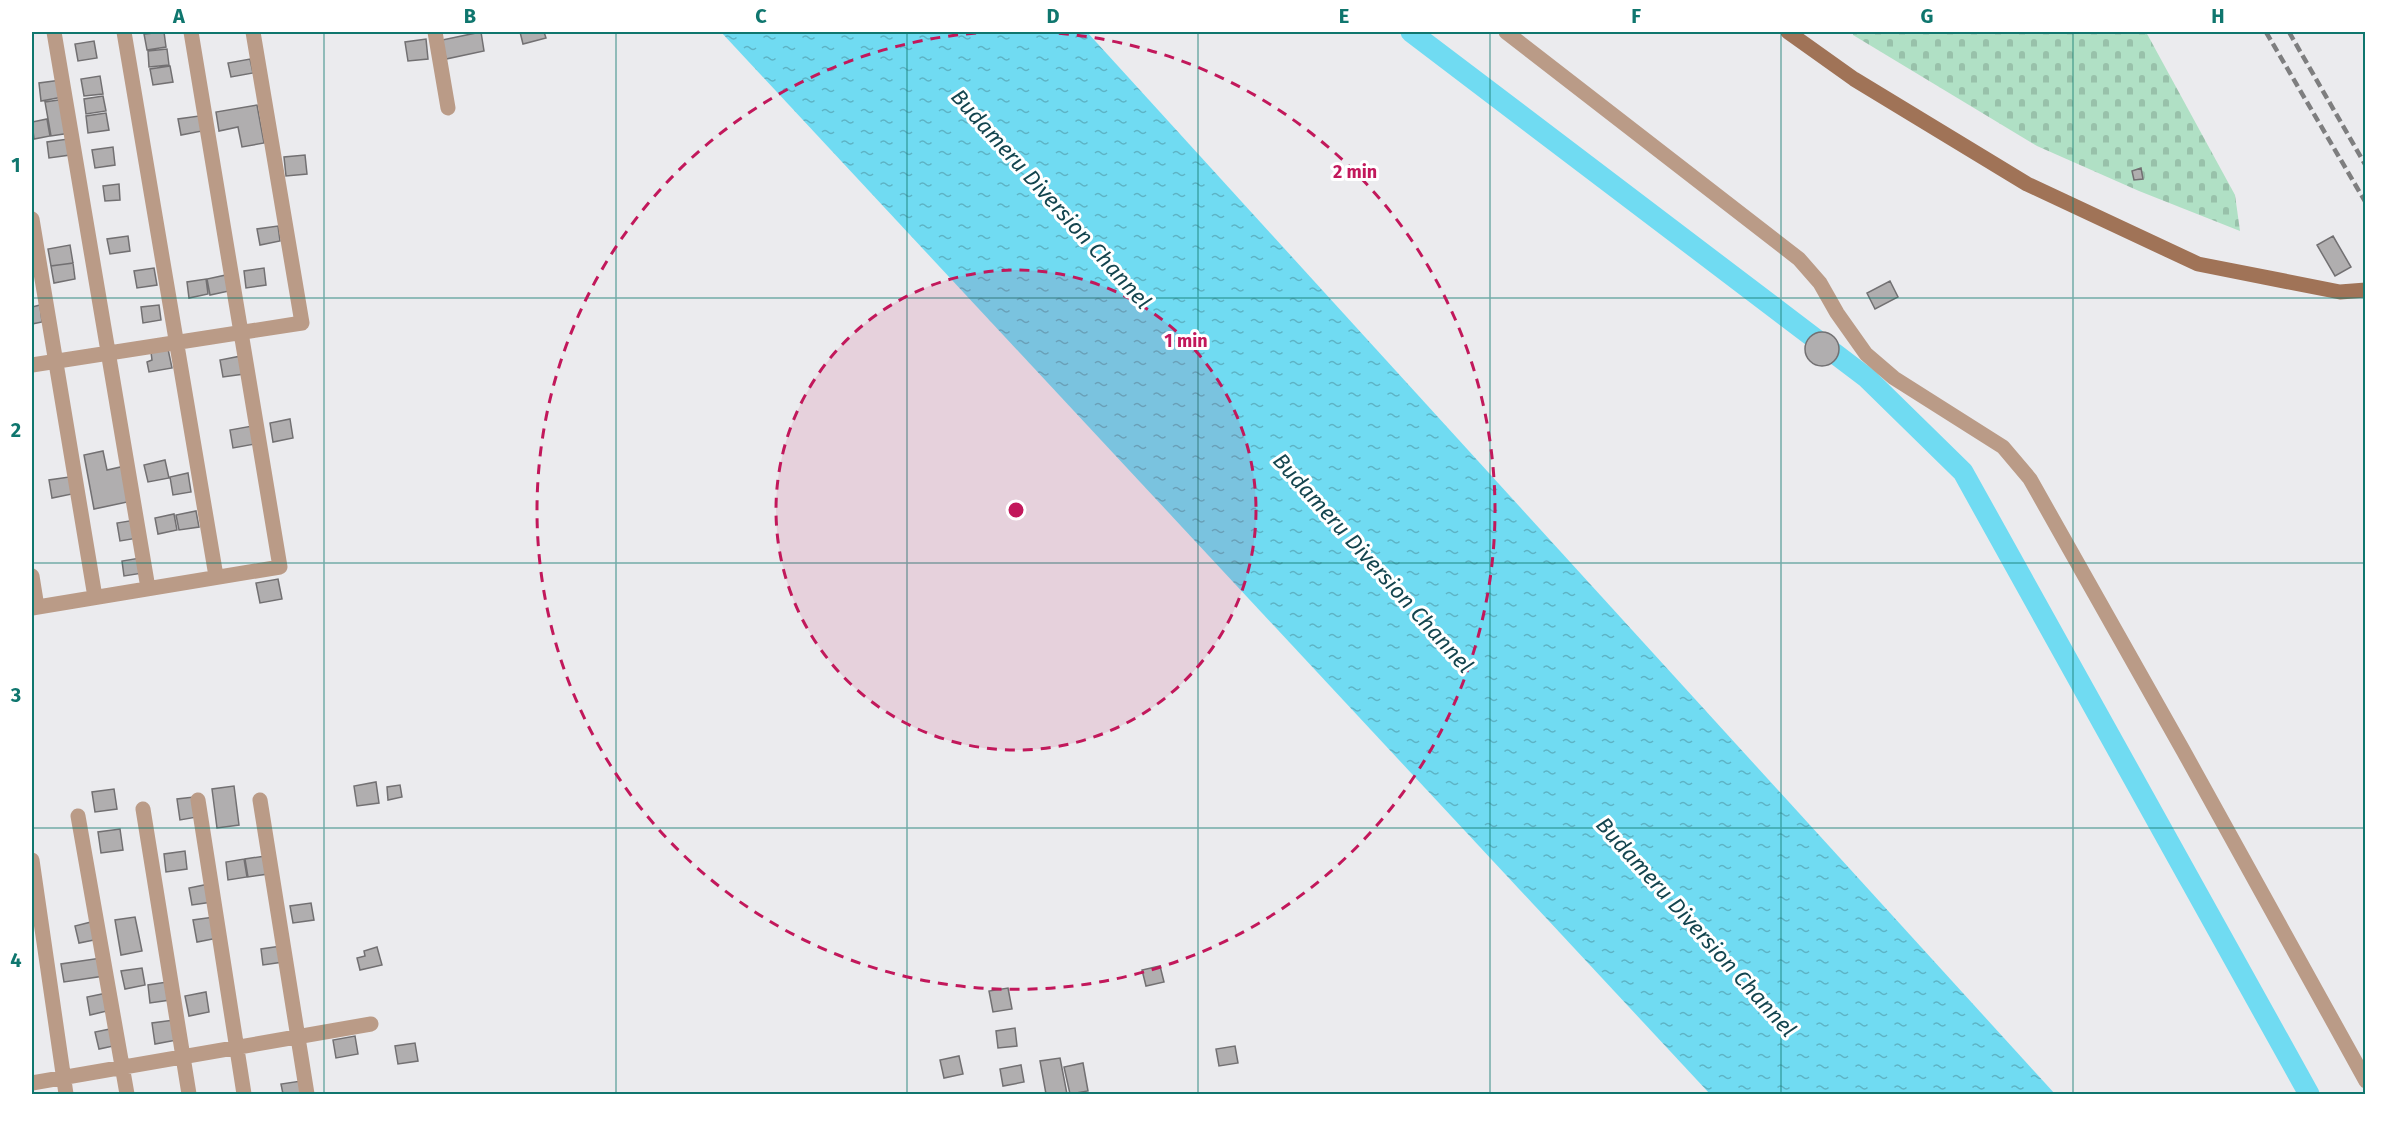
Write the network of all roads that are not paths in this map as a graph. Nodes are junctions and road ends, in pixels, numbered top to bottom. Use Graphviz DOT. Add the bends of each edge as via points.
graph roads {
  1 [pos="54,32"];
  2 [pos="124,32"];
  3 [pos="191,32"];
  4 [pos="253,32"];
  5 [pos="435,32"];
  6 [pos="1506,32"];
  7 [pos="1788,32"];
  8 [pos="448,108"];
  9 [pos="32,219"];
  10 [pos="2366,290"];
  11 [pos="241,332"];
  12 [pos="177,342"];
  13 [pos="108,353"];
  14 [pos="56,362"];
  15 [pos="32,366"];
  16 [pos="32,576"];
  17 [pos="216,576"];
  18 [pos="148,588"];
  19 [pos="95,597"];
  20 [pos="34,608"];
  21 [pos="198,800"];
  22 [pos="260,800"];
  23 [pos="143,809"];
  24 [pos="78,816"];
  25 [pos="32,860"];
  26 [pos="371,1024"];
  27 [pos="298,1037"];
  28 [pos="237,1047"];
  29 [pos="183,1057"];
  30 [pos="122,1067"];
  31 [pos="63,1078"];
  32 [pos="2366,1081"];
  33 [pos="32,1083"];
  34 [pos="66,1095"];
  35 [pos="127,1095"];
  36 [pos="189,1095"];
  37 [pos="244,1095"];
  38 [pos="307,1095"];
  1 -- 13 [label="street"];
  2 -- 12 [label="street"];
  3 -- 11 [label="street"];
  4 -- 11 [label="street" via="302,323"];
  5 -- 8 [label="street"];
  6 -- 32 [label="street" via="1799,260 1820,283 1866,354 1894,378 2003,447 2030,479"];
  7 -- 10 [label="main road" via="1854,79 2027,184 2198,264 2340,292"];
  9 -- 14 [label="street"];
  11 -- 12 [label="street"];
  11 -- 17 [label="street" via="280,567"];
  12 -- 13 [label="street"];
  12 -- 17 [label="street"];
  13 -- 14 [label="street"];
  13 -- 18 [label="street"];
  14 -- 15 [label="street"];
  14 -- 19 [label="street"];
  16 -- 20 [label="street"];
  17 -- 18 [label="street"];
  18 -- 19 [label="street"];
  19 -- 20 [label="street"];
  21 -- 28 [label="street"];
  22 -- 27 [label="street"];
  23 -- 29 [label="street"];
  24 -- 30 [label="street"];
  25 -- 31 [label="street"];
  26 -- 27 [label="street"];
  27 -- 28 [label="street"];
  27 -- 38 [label="street"];
  28 -- 29 [label="street"];
  28 -- 37 [label="street"];
  29 -- 30 [label="street"];
  29 -- 36 [label="street"];
  30 -- 31 [label="street"];
  30 -- 35 [label="street"];
  31 -- 33 [label="street"];
  31 -- 34 [label="street"];
}
